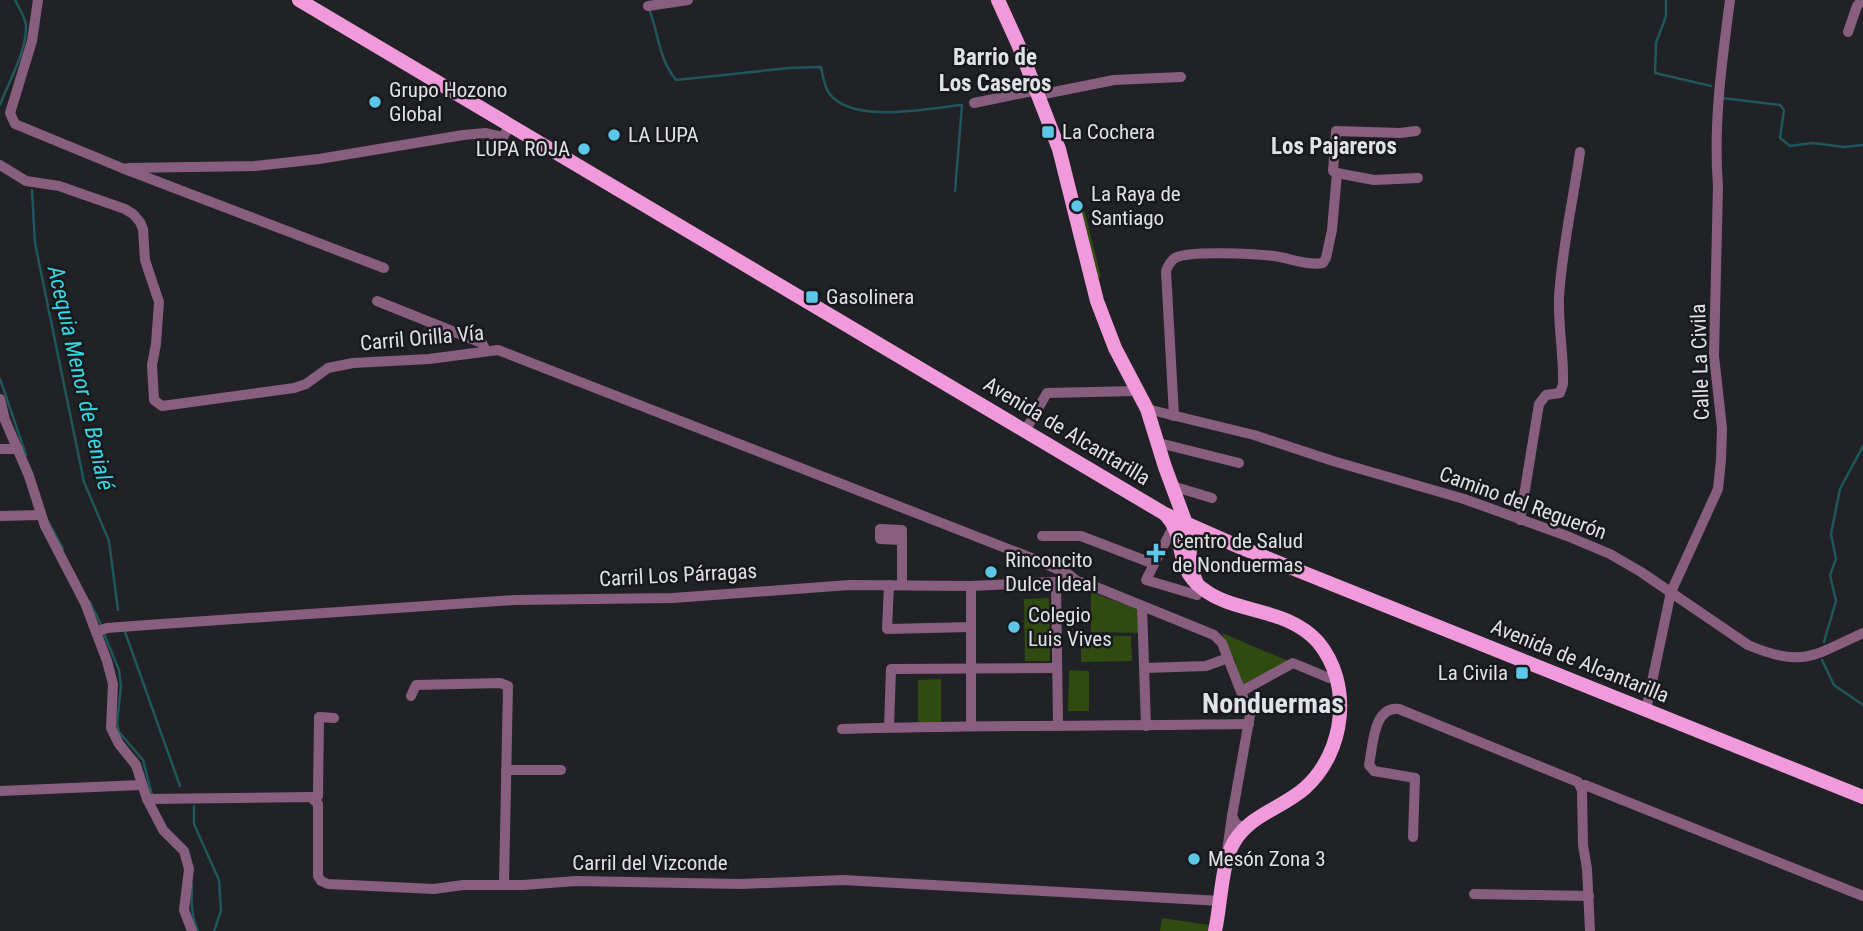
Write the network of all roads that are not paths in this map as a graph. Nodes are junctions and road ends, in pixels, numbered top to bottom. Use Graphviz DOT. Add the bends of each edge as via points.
graph roads {
  1 [pos="38,0"];
  2 [pos="299,0"];
  3 [pos="688,0"];
  4 [pos="998,0"];
  5 [pos="1730,0"];
  6 [pos="1862,0"];
  7 [pos="648,6"];
  8 [pos="1848,32"];
  9 [pos="1181,77"];
  10 [pos="1038,93"];
  11 [pos="974,103"];
  12 [pos="510,125"];
  13 [pos="1416,131"];
  14 [pos="1580,152"];
  15 [pos="0,165"];
  16 [pos="122,168"];
  17 [pos="1337,173"];
  18 [pos="1418,178"];
  19 [pos="384,268"];
  20 [pos="377,301"];
  21 [pos="486,351"];
  22 [pos="1137,391"];
  23 [pos="0,399"];
  24 [pos="1147,409"];
  25 [pos="1174,416"];
  26 [pos="1025,431"];
  27 [pos="1159,443"];
  28 [pos="0,449"];
  29 [pos="18,449"];
  30 [pos="1239,463"];
  31 [pos="1172,486"];
  32 [pos="1212,498"];
  33 [pos="41,515"];
  34 [pos="0,516"];
  35 [pos="1520,520"];
  36 [pos="1183,534"];
  37 [pos="1041,536"];
  38 [pos="901,540"];
  39 [pos="1154,564"];
  40 [pos="1077,581"];
  41 [pos="1056,583"];
  42 [pos="889,585"];
  43 [pos="902,585"];
  44 [pos="971,586"];
  45 [pos="1197,589"];
  46 [pos="1671,592"];
  47 [pos="1142,606"];
  48 [pos="971,627"];
  49 [pos="96,632"];
  50 [pos="1863,634"];
  51 [pos="1228,657"];
  52 [pos="1057,668"];
  53 [pos="1145,668"];
  54 [pos="971,669"];
  55 [pos="1329,678"];
  56 [pos="1242,691"];
  57 [pos="411,696"];
  58 [pos="1646,710"];
  59 [pos="334,718"];
  60 [pos="1249,723"];
  61 [pos="1058,724"];
  62 [pos="971,726"];
  63 [pos="1146,726"];
  64 [pos="889,727"];
  65 [pos="842,729"];
  66 [pos="506,770"];
  67 [pos="561,770"];
  68 [pos="141,785"];
  69 [pos="1580,786"];
  70 [pos="0,791"];
  71 [pos="1863,797"];
  72 [pos="153,798"];
  73 [pos="316,799"];
  74 [pos="1235,802"];
  75 [pos="1232,816"];
  76 [pos="1247,826"];
  77 [pos="1413,837"];
  78 [pos="1228,858"];
  79 [pos="504,884"];
  80 [pos="1474,894"];
  81 [pos="1589,896"];
  82 [pos="1863,896"];
  83 [pos="1221,901"];
  84 [pos="192,931"];
  85 [pos="1215,931"];
  86 [pos="1590,931"];
  1 -- 16 [label="street" via="32,41 10,113 15,124"];
  2 -- 12 [label="main road, Avenida de Alcantarilla"];
  3 -- 7 [label="street"];
  4 -- 10 [label="main road"];
  5 -- 46 [label="street, Calle La Civila" via="1716,161 1714,356 1721,460 1718,489"];
  6 -- 8 [label="street"];
  9 -- 10 [label="street" via="1114,80"];
  10 -- 11 [label="street"];
  10 -- 22 [label="main road" via="1059,149 1097,301"];
  12 -- 16 [label="street" via="503,137 463,135 319,159 216,168"];
  12 -- 26 [label="main road, Avenida de Alcantarilla"];
  13 -- 17 [label="street" via="1336,131"];
  14 -- 35 [label="street" via="1562,259 1559,339 1563,384 1559,393 1546,395 1539,404"];
  15 -- 21 [label="street, Carril Orilla Vía" via="26,181 59,186 137,217 159,303 152,365 154,400 162,406 293,388 340,365"];
  16 -- 19 [label="street"];
  17 -- 18 [label="street" via="1374,180"];
  17 -- 25 [label="street" via="1332,230 1323,263 1210,254 1183,256 1169,264"];
  20 -- 21 [label="street" via="482,343"];
  21 -- 40 [label="street, Carril Orilla Vía" via="524,359 1034,559"];
  22 -- 24 [label="main road"];
  22 -- 26 [label="street" via="1047,393"];
  23 -- 29 [label="street"];
  24 -- 25 [label="street, Camino del Reguerón"];
  24 -- 27 [label="main road"];
  25 -- 35 [label="street, Camino del Reguerón" via="1254,435"];
  26 -- 36 [label="main road, Avenida de Alcantarilla" via="1165,514"];
  27 -- 30 [label="street"];
  27 -- 31 [label="main road"];
  28 -- 29 [label="street"];
  29 -- 33 [label="street"];
  31 -- 32 [label="street"];
  31 -- 36 [label="main road"];
  33 -- 34 [label="street"];
  33 -- 49 [label="street"];
  35 -- 46 [label="street, Camino del Reguerón" via="1610,554"];
  36 -- 39 [label="street" via="1170,533"];
  36 -- 45 [label="main road"];
  36 -- 58 [label="main road, Avenida de Alcantarilla" via="1214,536"];
  37 -- 39 [label="street" via="1081,536"];
  38 -- 43 [label="street"];
  39 -- 45 [label="street" via="1146,580"];
  40 -- 41 [label="street, Carril Los Párragas"];
  40 -- 47 [label="street, Carril Los Párragas"];
  41 -- 44 [label="street, Carril Los Párragas"];
  41 -- 52 [label="street"];
  42 -- 43 [label="street, Carril Los Párragas"];
  42 -- 48 [label="street" via="887,629"];
  42 -- 49 [label="street, Carril Los Párragas" via="673,598 515,600"];
  43 -- 44 [label="street, Carril Los Párragas"];
  44 -- 48 [label="street"];
  45 -- 76 [label="main road" via="1306,631 1325,652 1339,693 1337,733 1319,772 1299,792"];
  46 -- 50 [label="street, Camino del Reguerón" via="1748,645 1786,658 1803,659"];
  46 -- 58 [label="street, Calle La Civila"];
  47 -- 51 [label="street, Carril Los Párragas" via="1214,635"];
  47 -- 53 [label="street"];
  48 -- 54 [label="street"];
  49 -- 68 [label="street" via="113,684 111,728 136,765"];
  51 -- 53 [label="street" via="1206,666"];
  51 -- 56 [label="street, Carril Los Párragas"];
  52 -- 54 [label="street"];
  52 -- 61 [label="street"];
  53 -- 63 [label="street"];
  54 -- 62 [label="street"];
  54 -- 64 [label="street" via="891,669"];
  55 -- 56 [label="street" via="1293,663"];
  56 -- 60 [label="street, Carril Los Párragas"];
  57 -- 66 [label="street" via="416,685 500,682 508,686"];
  58 -- 71 [label="main road, Avenida de Alcantarilla"];
  59 -- 73 [label="street" via="319,717"];
  60 -- 63 [label="street"];
  60 -- 74 [label="street"];
  61 -- 62 [label="street"];
  61 -- 63 [label="street"];
  62 -- 64 [label="street"];
  64 -- 65 [label="street"];
  66 -- 67 [label="street"];
  66 -- 79 [label="street"];
  68 -- 70 [label="street"];
  68 -- 72 [label="street"];
  69 -- 77 [label="street" via="1567,776 1392,708 1378,720 1369,765 1374,771 1415,778"];
  69 -- 81 [label="street"];
  69 -- 82 [label="street"];
  72 -- 73 [label="street"];
  72 -- 84 [label="street" via="163,830 184,851 189,869 184,910"];
  73 -- 79 [label="street, Carril del Vizconde" via="321,881 434,889"];
  74 -- 75 [label="street"];
  74 -- 76 [label="street"];
  75 -- 76 [label="street" via="1236,824"];
  75 -- 78 [label="street"];
  76 -- 78 [label="main road"];
  78 -- 83 [label="main road"];
  79 -- 83 [label="street, Carril del Vizconde" via="843,880"];
  80 -- 81 [label="street"];
  81 -- 86 [label="street"];
  83 -- 85 [label="main road"];
}
